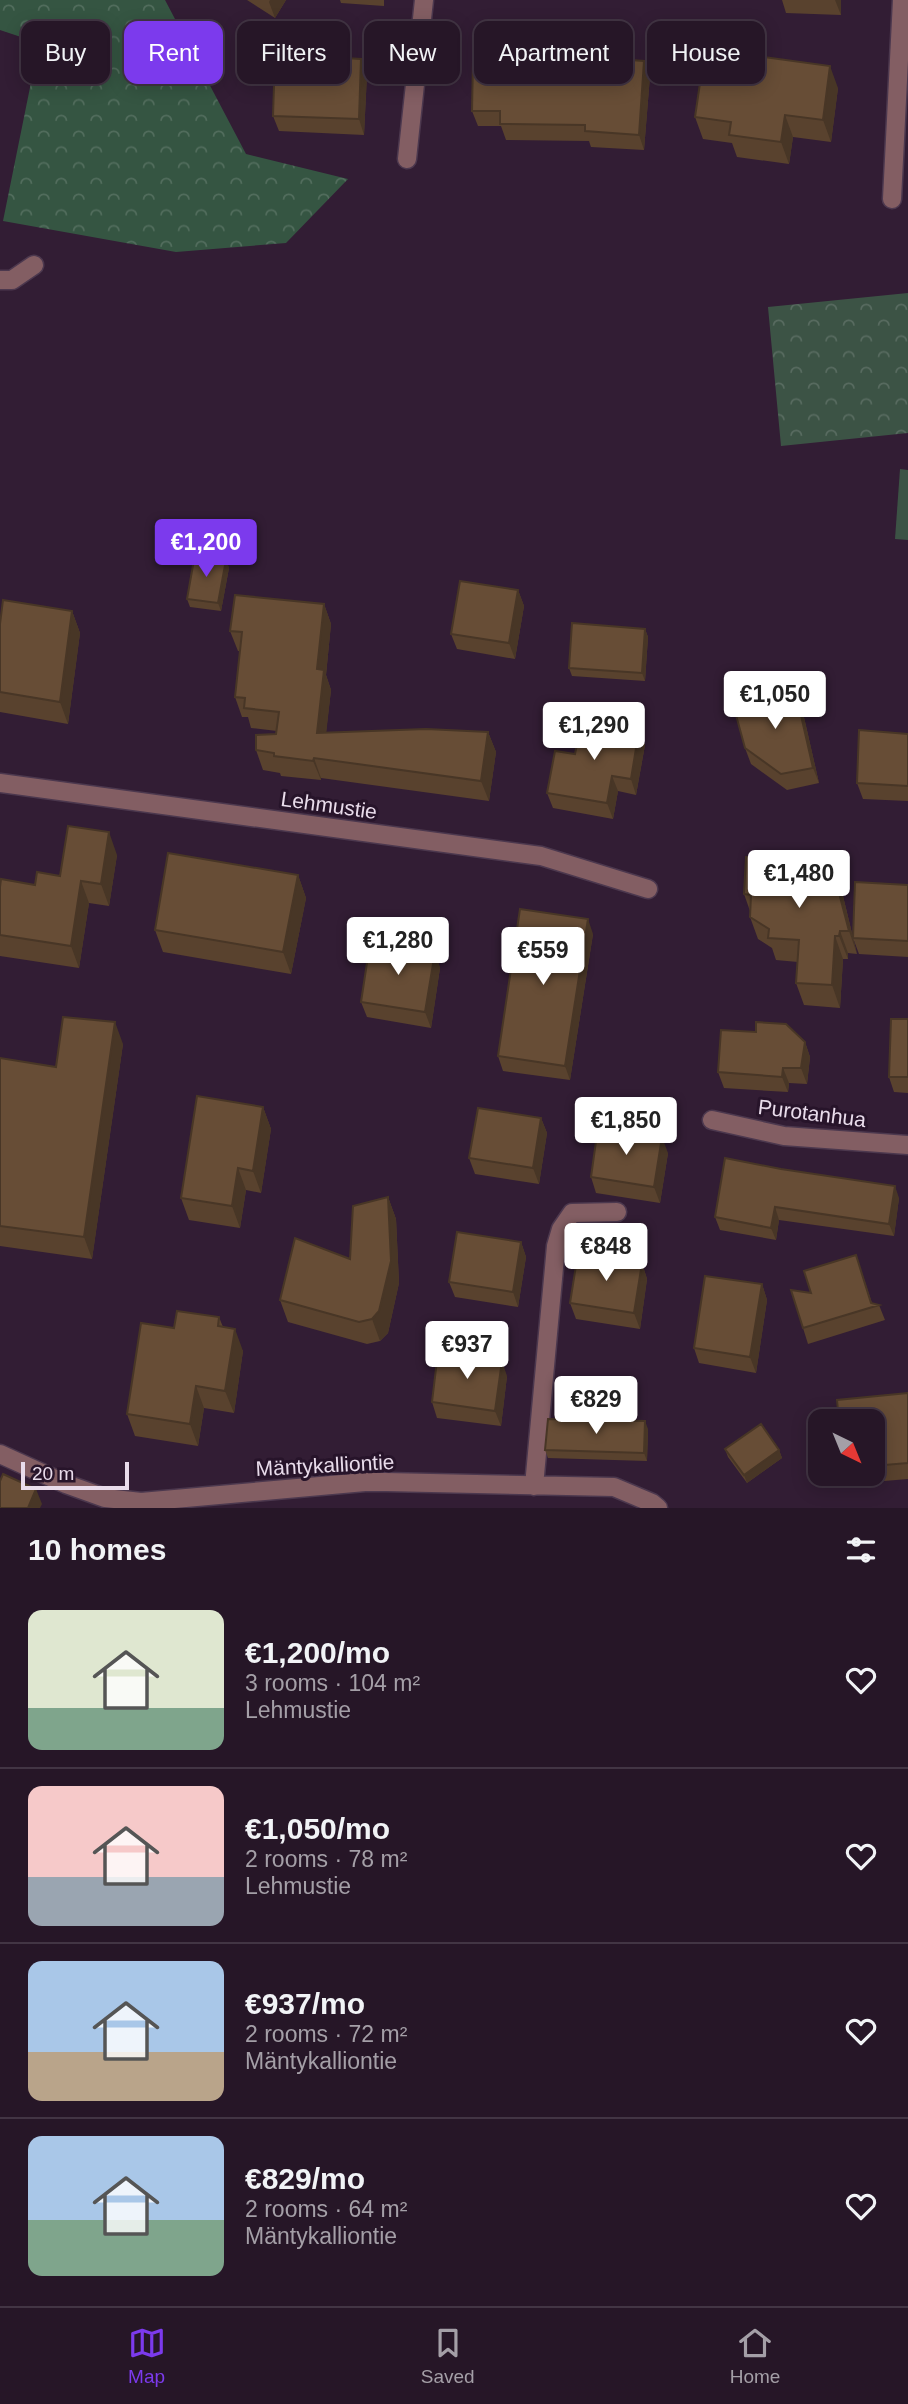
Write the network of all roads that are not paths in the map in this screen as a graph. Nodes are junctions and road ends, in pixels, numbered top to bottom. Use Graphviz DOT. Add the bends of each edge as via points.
graph roads {
  1 [pos="424,0"];
  2 [pos="902,0"];
  3 [pos="407,159"];
  4 [pos="892,199"];
  5 [pos="34,265"];
  6 [pos="0,280"];
  7 [pos="0,783"];
  8 [pos="648,889"];
  9 [pos="712,1120"];
  10 [pos="908,1145"];
  11 [pos="617,1212"];
  12 [pos="0,1454"];
  13 [pos="534,1486"];
  14 [pos="658,1508"];
  1 -- 3 [label="street"];
  2 -- 4 [label="street"];
  5 -- 6 [label="street" via="12,281"];
  7 -- 8 [label="street, Lehmustie" via="541,856"];
  9 -- 10 [label="street, Purotanhua" via="784,1136"];
  11 -- 13 [label="street" via="572,1213 561,1229"];
  12 -- 13 [label="street, Mäntykalliontie" via="105,1498 141,1502 365,1482"];
  13 -- 14 [label="street, Mäntykalliontie" via="614,1487"];
}
